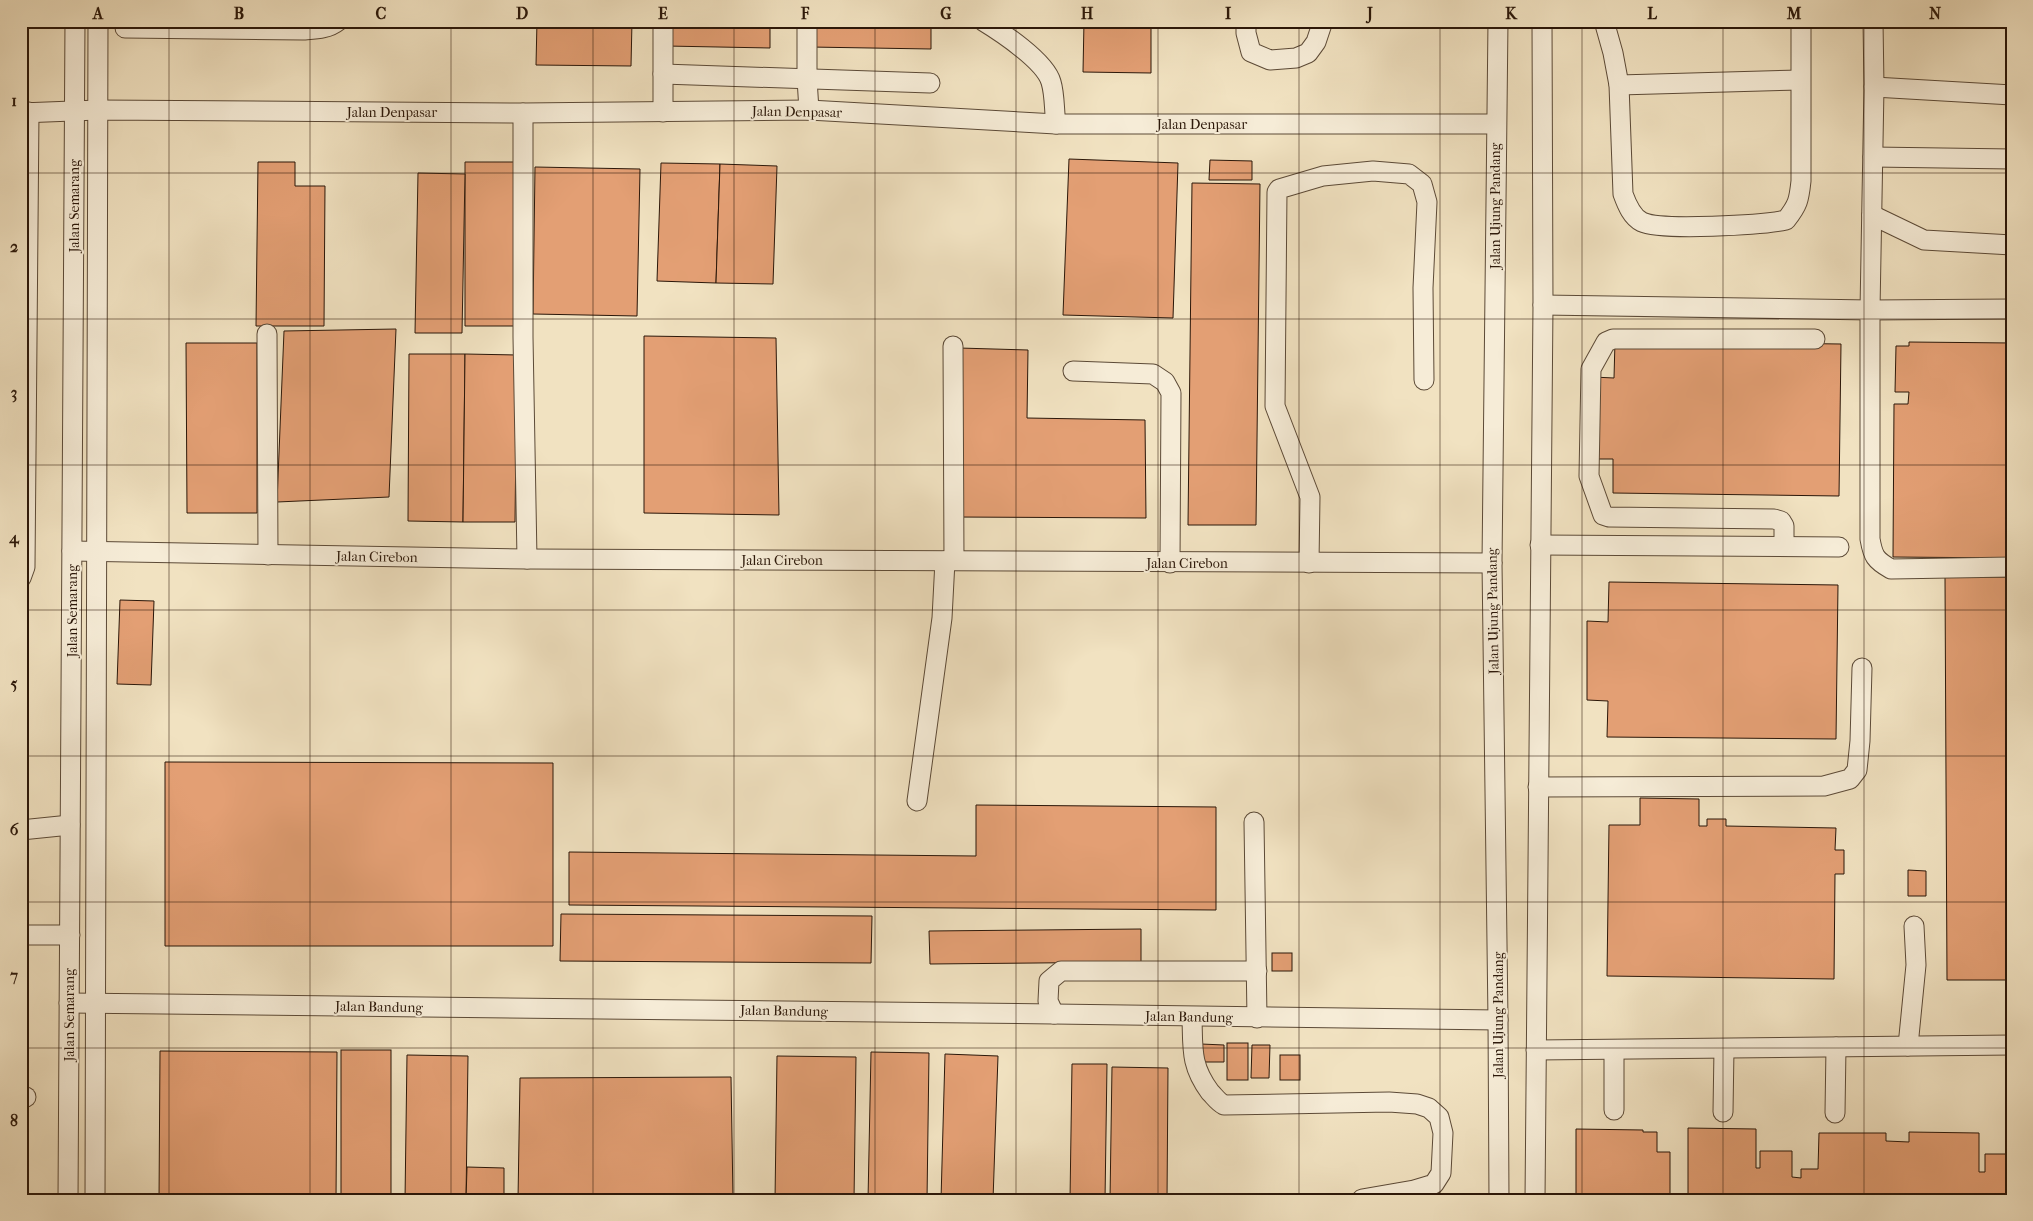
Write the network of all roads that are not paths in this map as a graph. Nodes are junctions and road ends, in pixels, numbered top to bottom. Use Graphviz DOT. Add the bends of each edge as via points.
graph roads {
  1 [pos="75,21"];
  2 [pos="98,21"];
  3 [pos="338,21"];
  4 [pos="663,21"];
  5 [pos="807,21"];
  6 [pos="983,21"];
  7 [pos="1246,21"];
  8 [pos="1322,21"];
  9 [pos="1498,21"];
  10 [pos="1542,21"];
  11 [pos="1604,21"];
  12 [pos="1801,21"];
  13 [pos="1873,21"];
  14 [pos="166,25"];
  15 [pos="125,28"];
  16 [pos="663,74"];
  17 [pos="807,79"];
  18 [pos="1800,80"];
  19 [pos="930,83"];
  20 [pos="1619,85"];
  21 [pos="1874,87"];
  22 [pos="2012,95"];
  23 [pos="75,110"];
  24 [pos="98,110"];
  25 [pos="810,110"];
  26 [pos="25,112"];
  27 [pos="663,112"];
  28 [pos="522,113"];
  29 [pos="1056,124"];
  30 [pos="1496,124"];
  31 [pos="1873,157"];
  32 [pos="2012,159"];
  33 [pos="1872,215"];
  34 [pos="2012,245"];
  35 [pos="1543,305"];
  36 [pos="1870,310"];
  37 [pos="2012,310"];
  38 [pos="267,334"];
  39 [pos="1815,339"];
  40 [pos="953,346"];
  41 [pos="1073,371"];
  42 [pos="1424,380"];
  43 [pos="1540,545"];
  44 [pos="1784,546"];
  45 [pos="1839,547"];
  46 [pos="72,551"];
  47 [pos="97,551"];
  48 [pos="268,555"];
  49 [pos="527,559"];
  50 [pos="949,561"];
  51 [pos="1170,563"];
  52 [pos="1309,563"];
  53 [pos="1492,563"];
  54 [pos="2012,567"];
  55 [pos="21,578"];
  56 [pos="1862,668"];
  57 [pos="1538,787"];
  58 [pos="916,801"];
  59 [pos="1254,822"];
  60 [pos="70,826"];
  61 [pos="21,830"];
  62 [pos="1914,926"];
  63 [pos="70,934"];
  64 [pos="21,935"];
  65 [pos="1257,971"];
  66 [pos="69,1003"];
  67 [pos="96,1005"];
  68 [pos="1054,1014"];
  69 [pos="1192,1017"];
  70 [pos="1258,1018"];
  71 [pos="1498,1020"];
  72 [pos="2012,1045"];
  73 [pos="1908,1046"];
  74 [pos="1836,1047"];
  75 [pos="1724,1049"];
  76 [pos="1536,1050"];
  77 [pos="1614,1050"];
  78 [pos="1614,1110"];
  79 [pos="1724,1112"];
  80 [pos="1835,1113"];
  81 [pos="1362,1199"];
  82 [pos="68,1200"];
  83 [pos="95,1200"];
  84 [pos="1499,1200"];
  85 [pos="1535,1200"];
  1 -- 23 [label="street, Jalan Semarang"];
  2 -- 24 [label="street, Jalan Semarang"];
  3 -- 14 [label="street" via="332,26 304,30"];
  4 -- 16 [label="street"];
  5 -- 17 [label="street"];
  6 -- 29 [label="street" via="1010,38 1051,81"];
  7 -- 8 [label="street" via="1251,52 1270,60 1296,58 1308,53 1316,42"];
  9 -- 30 [label="street, Jalan Ujung Pandang"];
  10 -- 35 [label="street"];
  11 -- 20 [label="street"];
  12 -- 18 [label="street"];
  13 -- 21 [label="street"];
  14 -- 15 [label="street"];
  16 -- 17 [label="street"];
  16 -- 27 [label="street"];
  17 -- 19 [label="street"];
  17 -- 25 [label="street"];
  18 -- 20 [label="street"];
  18 -- 20 [label="street" via="1799,201 1786,220 1766,224 1666,226 1642,222 1635,216 1628,209 1623,194"];
  21 -- 22 [label="street"];
  21 -- 31 [label="street"];
  23 -- 24 [label="street, Jalan Denpasar"];
  23 -- 26 [label="street, Jalan Denpasar"];
  23 -- 46 [label="street, Jalan Semarang"];
  24 -- 28 [label="street, Jalan Denpasar"];
  24 -- 47 [label="street, Jalan Semarang"];
  25 -- 27 [label="street, Jalan Denpasar"];
  25 -- 29 [label="street, Jalan Denpasar"];
  26 -- 55 [label="street" via="25,566"];
  27 -- 28 [label="street, Jalan Denpasar"];
  28 -- 49 [label="street"];
  29 -- 30 [label="street, Jalan Denpasar"];
  30 -- 53 [label="street, Jalan Ujung Pandang"];
  31 -- 32 [label="street"];
  31 -- 33 [label="street"];
  33 -- 34 [label="street" via="1924,240"];
  33 -- 36 [label="street"];
  35 -- 36 [label="street"];
  35 -- 43 [label="street"];
  36 -- 37 [label="street"];
  36 -- 54 [label="street" via="1870,539 1874,556 1891,569"];
  38 -- 48 [label="street"];
  39 -- 44 [label="street" via="1613,339 1606,342 1592,367 1589,476 1603,515 1774,519 1784,526"];
  40 -- 50 [label="street"];
  41 -- 51 [label="street" via="1153,374 1165,382 1171,393"];
  42 -- 52 [label="street" via="1423,288 1427,202 1422,184 1409,174 1372,171 1323,176 1277,192 1275,406 1310,496"];
  43 -- 44 [label="street"];
  43 -- 57 [label="street"];
  44 -- 45 [label="street"];
  46 -- 47 [label="street, Jalan Cirebon"];
  46 -- 60 [label="street, Jalan Semarang"];
  47 -- 48 [label="street, Jalan Cirebon"];
  47 -- 67 [label="street, Jalan Semarang"];
  48 -- 49 [label="street, Jalan Cirebon"];
  49 -- 50 [label="street, Jalan Cirebon"];
  50 -- 51 [label="street, Jalan Cirebon"];
  50 -- 58 [label="street"];
  51 -- 52 [label="street, Jalan Cirebon"];
  52 -- 53 [label="street, Jalan Cirebon"];
  53 -- 71 [label="street, Jalan Ujung Pandang"];
  56 -- 57 [label="street" via="1857,770 1850,779 1824,786"];
  57 -- 76 [label="street"];
  59 -- 65 [label="street"];
  60 -- 61 [label="street"];
  60 -- 63 [label="street, Jalan Semarang"];
  62 -- 73 [label="street" via="1916,965"];
  63 -- 64 [label="street"];
  63 -- 66 [label="street, Jalan Semarang"];
  65 -- 68 [label="street" via="1062,972 1049,981 1048,1000"];
  65 -- 70 [label="street"];
  66 -- 67 [label="street, Jalan Bandung"];
  66 -- 82 [label="street, Jalan Semarang"];
  67 -- 68 [label="street, Jalan Bandung"];
  67 -- 83 [label="street, Jalan Semarang"];
  68 -- 69 [label="street, Jalan Bandung"];
  69 -- 70 [label="street, Jalan Bandung"];
  69 -- 81 [label="street" via="1194,1061 1201,1079 1218,1102 1224,1105 1389,1102 1416,1104 1429,1108 1439,1117 1443,1133 1441,1173 1434,1184"];
  70 -- 71 [label="street, Jalan Bandung"];
  71 -- 84 [label="street, Jalan Ujung Pandang"];
  72 -- 73 [label="street"];
  73 -- 74 [label="street"];
  74 -- 75 [label="street"];
  74 -- 80 [label="street"];
  75 -- 77 [label="street"];
  75 -- 79 [label="street"];
  76 -- 77 [label="street"];
  76 -- 85 [label="street"];
  77 -- 78 [label="street"];
}
